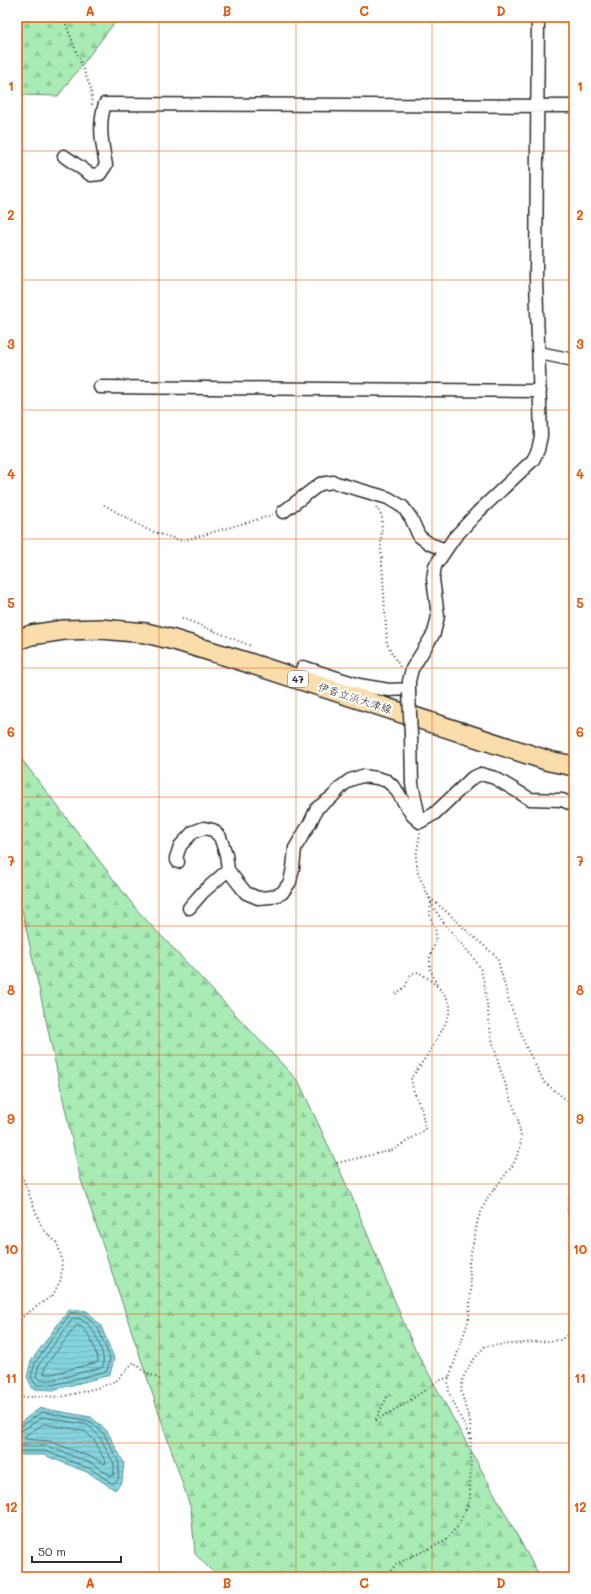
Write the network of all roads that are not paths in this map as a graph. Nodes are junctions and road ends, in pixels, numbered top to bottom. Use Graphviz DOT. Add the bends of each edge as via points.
graph roads {
  1 [pos="538,17"];
  2 [pos="538,106"];
  3 [pos="574,106"];
  4 [pos="64,156"];
  5 [pos="539,353"];
  6 [pos="574,360"];
  7 [pos="100,387"];
  8 [pos="540,392"];
  9 [pos="282,512"];
  10 [pos="446,550"];
  11 [pos="22,636"];
  12 [pos="298,679"];
  13 [pos="409,688"];
  14 [pos="574,766"];
  15 [pos="574,805"];
  16 [pos="420,822"];
  17 [pos="178,862"];
  18 [pos="228,870"];
  19 [pos="189,908"];
  1 -- 2 [label="street"];
  2 -- 3 [label="street"];
  2 -- 4 [label="street" via="105,104 101,115 106,165 100,174 91,175"];
  2 -- 5 [label="street" via="536,279"];
  5 -- 6 [label="street"];
  5 -- 8 [label="street"];
  7 -- 8 [label="street"];
  8 -- 10 [label="street" via="541,436 533,460 478,512"];
  9 -- 10 [label="street" via="320,484 333,482 388,498 403,507 419,536 430,544"];
  10 -- 13 [label="street" via="434,566 433,579 438,616 434,633 412,669"];
  11 -- 12 [label="main road, 伊香立浜大津線 / 47" via="64,630 101,629 146,633"];
  12 -- 13 [label="street" via="303,667 359,685 389,690"];
  12 -- 14 [label="main road, 伊香立浜大津線 / 47" via="549,761"];
  13 -- 16 [label="street, bridge" via="412,784"];
  15 -- 16 [label="street" via="562,800 530,798 495,778 482,774 472,778 434,814"];
  16 -- 18 [label="street" via="387,781 362,776 350,780 317,808 295,848 290,882 282,892 272,897 258,898 246,893"];
  17 -- 18 [label="street" via="176,858 180,846 193,832 204,828 213,830 220,837"];
  18 -- 19 [label="street"];
}
